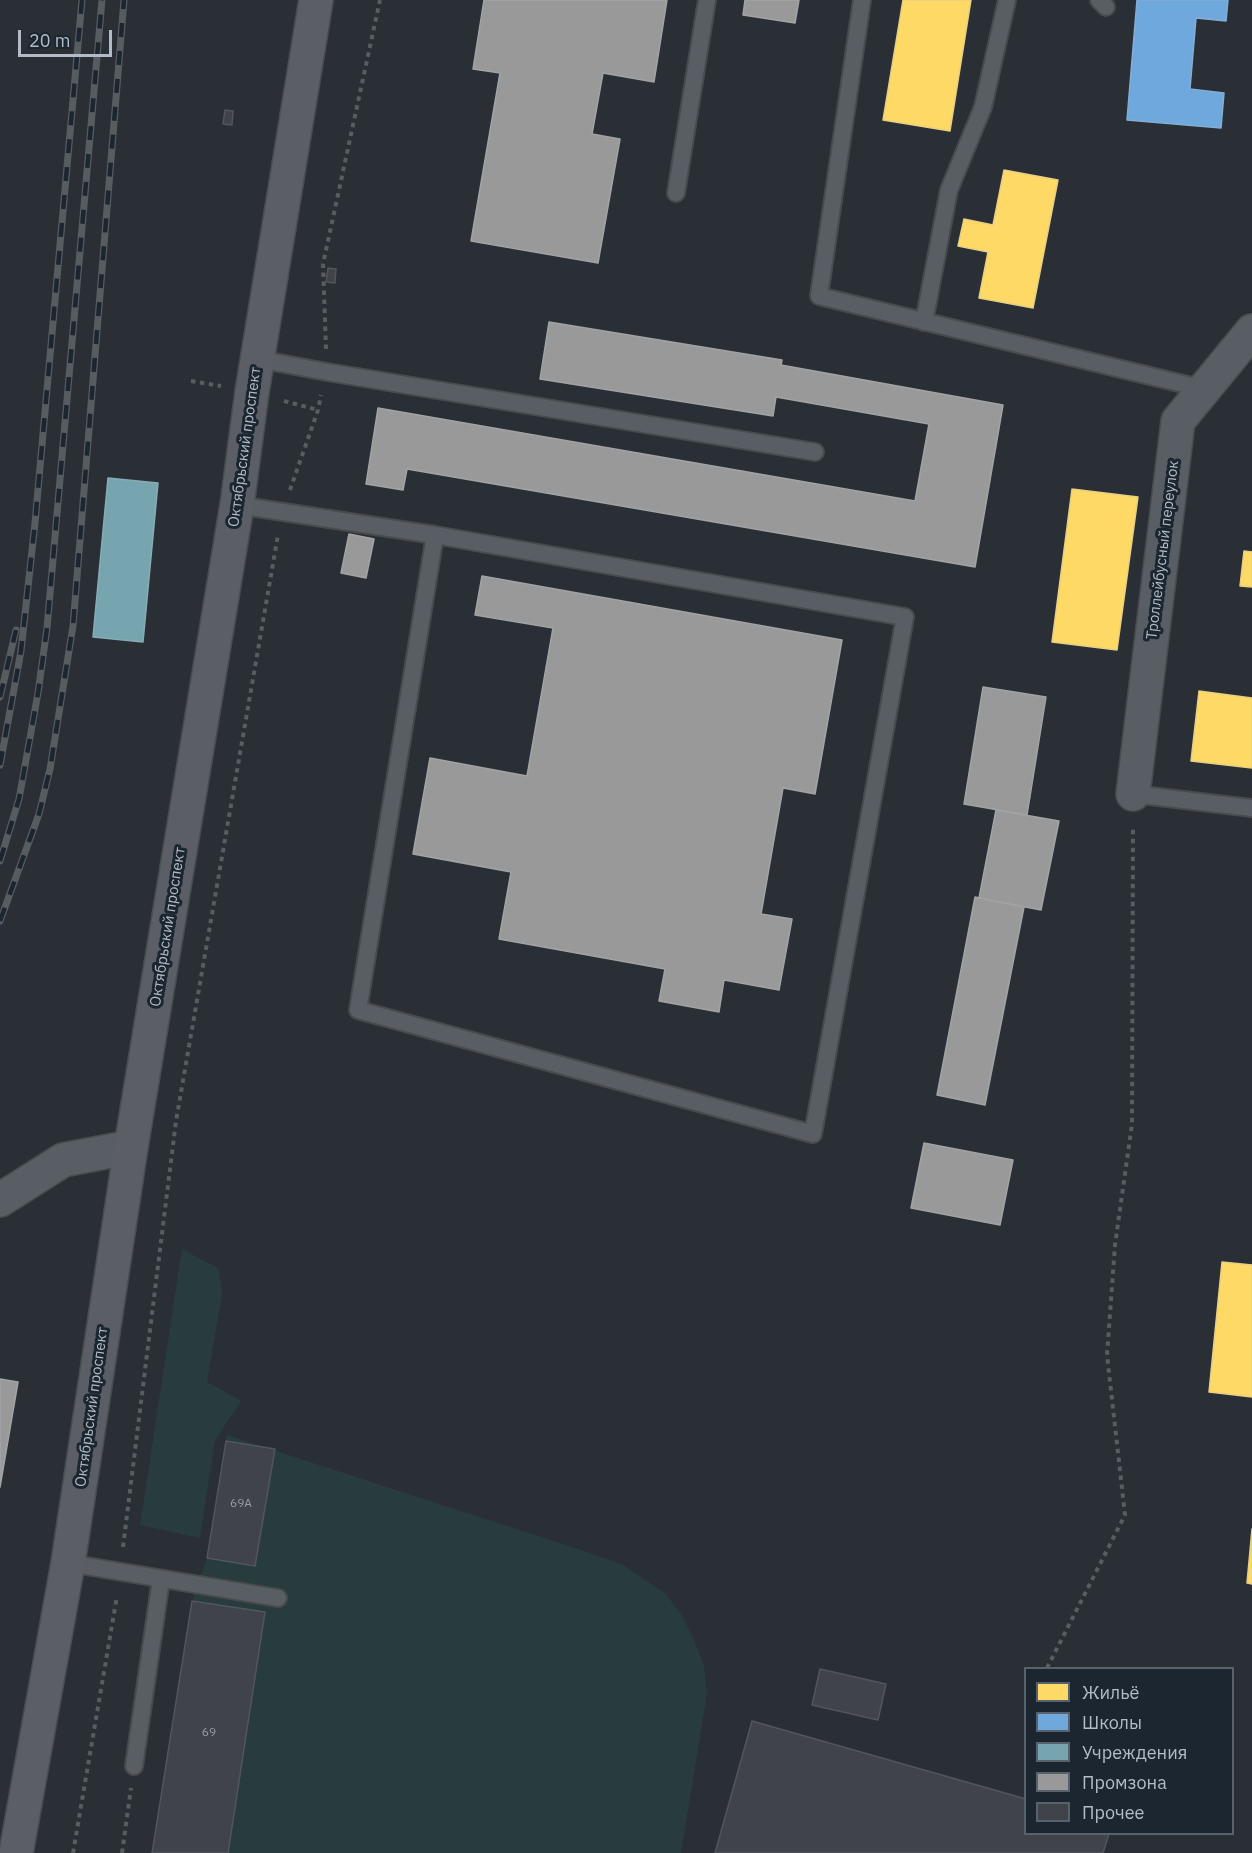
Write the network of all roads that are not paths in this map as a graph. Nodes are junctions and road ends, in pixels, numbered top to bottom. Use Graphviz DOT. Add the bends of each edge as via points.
graph roads {
  1 [pos="316,0"];
  2 [pos="707,0"];
  3 [pos="862,0"];
  4 [pos="1007,0"];
  5 [pos="676,193"];
  6 [pos="924,322"];
  7 [pos="1252,331"];
  8 [pos="258,359"];
  9 [pos="1204,389"];
  10 [pos="815,452"];
  11 [pos="237,505"];
  12 [pos="435,535"];
  13 [pos="1133,794"];
  14 [pos="1252,808"];
  15 [pos="131,1147"];
  16 [pos="0,1200"];
  17 [pos="68,1563"];
  18 [pos="161,1579"];
  19 [pos="278,1598"];
  20 [pos="134,1766"];
  21 [pos="16,1853"];
  1 -- 8 [label="main road, Октябрьский проспект"];
  2 -- 5 [label="lane"];
  3 -- 6 [label="lane" via="819,297"];
  4 -- 6 [label="lane" via="983,107 949,190"];
  6 -- 9 [label="lane"];
  7 -- 9 [label="street, Троллейбусный переулок"];
  8 -- 10 [label="lane"];
  8 -- 11 [label="main road, Октябрьский проспект"];
  9 -- 13 [label="street, Троллейбусный переулок" via="1178,421"];
  11 -- 12 [label="lane"];
  11 -- 15 [label="main road, Октябрьский проспект"];
  12 -- 12 [label="lane" via="358,1010 813,1134 905,617"];
  13 -- 14 [label="lane"];
  15 -- 16 [label="street" via="63,1160"];
  15 -- 17 [label="main road, Октябрьский проспект"];
  17 -- 18 [label="lane"];
  17 -- 21 [label="main road, Октябрьский проспект"];
  18 -- 19 [label="lane"];
  18 -- 20 [label="lane"];
}
